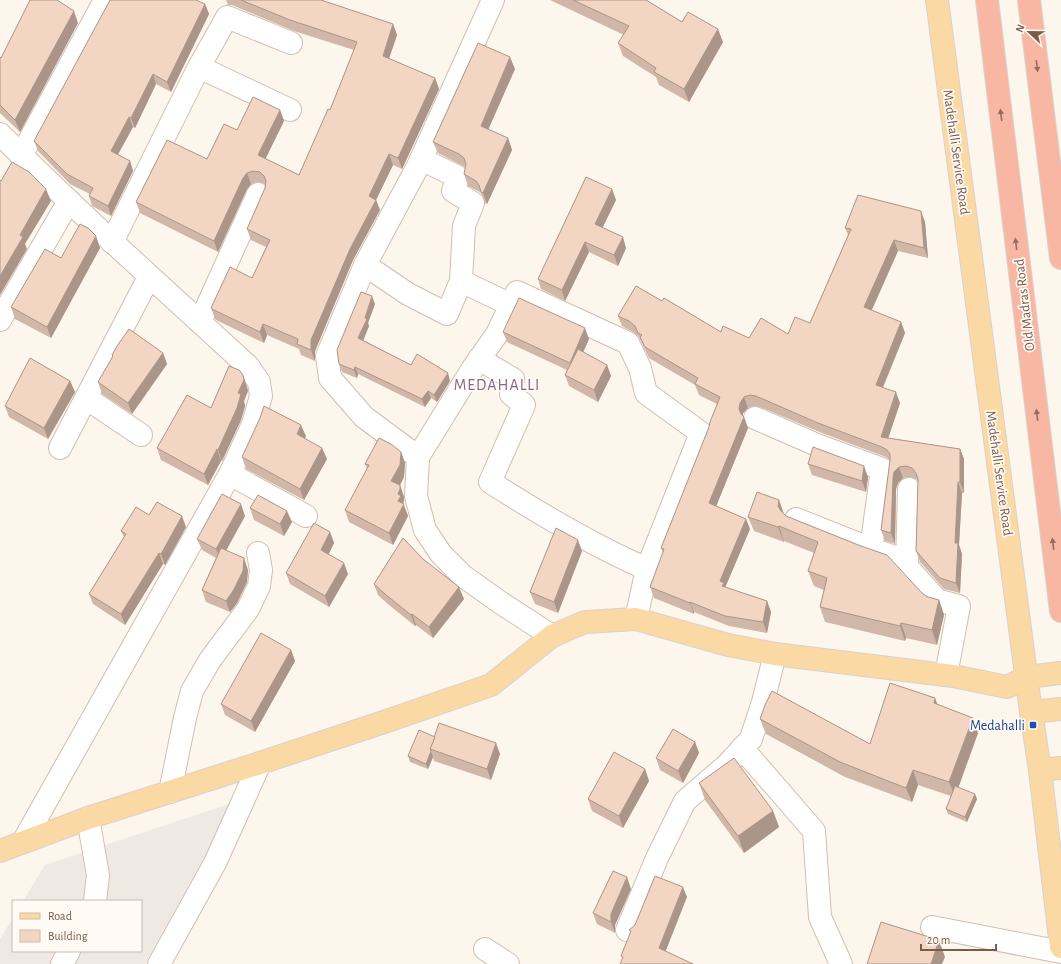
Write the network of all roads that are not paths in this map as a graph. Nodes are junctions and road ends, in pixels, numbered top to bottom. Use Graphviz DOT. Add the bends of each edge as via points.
graph roads {
  1 [pos="105,0"];
  2 [pos="493,0"];
  3 [pos="937,0"];
  4 [pos="987,0"];
  5 [pos="1029,0"];
  6 [pos="291,43"];
  7 [pos="199,67"];
  8 [pos="290,110"];
  9 [pos="0,134"];
  10 [pos="21,156"];
  11 [pos="421,159"];
  12 [pos="258,194"];
  13 [pos="69,201"];
  14 [pos="112,242"];
  15 [pos="1061,258"];
  16 [pos="365,265"];
  17 [pos="149,277"];
  18 [pos="461,281"];
  19 [pos="511,305"];
  20 [pos="0,320"];
  21 [pos="200,322"];
  22 [pos="479,359"];
  23 [pos="86,398"];
  24 [pos="755,418"];
  25 [pos="141,435"];
  26 [pos="60,448"];
  27 [pos="418,457"];
  28 [pos="230,474"];
  29 [pos="909,489"];
  30 [pos="306,516"];
  31 [pos="796,519"];
  32 [pos="871,549"];
  33 [pos="258,553"];
  34 [pos="907,567"];
  35 [pos="647,569"];
  36 [pos="1061,611"];
  37 [pos="636,620"];
  38 [pos="552,636"];
  39 [pos="775,654"];
  40 [pos="1061,673"];
  41 [pos="946,676"];
  42 [pos="1027,677"];
  43 [pos="1061,709"];
  44 [pos="1031,712"];
  45 [pos="742,748"];
  46 [pos="260,763"];
  47 [pos="1061,768"];
  48 [pos="1040,770"];
  49 [pos="170,792"];
  50 [pos="88,818"];
  51 [pos="24,842"];
  52 [pos="0,851"];
  53 [pos="95,900"];
  54 [pos="932,927"];
  55 [pos="626,930"];
  56 [pos="1061,947"];
  57 [pos="485,949"];
  58 [pos="68,952"];
  59 [pos="1061,952"];
  60 [pos="62,964"];
  61 [pos="160,964"];
  62 [pos="508,964"];
  63 [pos="841,964"];
  1 -- 10 [label="street"];
  2 -- 11 [label="street"];
  3 -- 42 [label="main road, Madehalli Service Road"];
  36 -- 4 [label="highway, Old Madras Road, one-way"];
  5 -- 15 [label="highway, one-way"];
  6 -- 7 [label="street" via="227,17"];
  7 -- 8 [label="street"];
  7 -- 14 [label="street"];
  9 -- 10 [label="street"];
  10 -- 13 [label="street"];
  11 -- 16 [label="street"];
  11 -- 18 [label="street" via="458,177 453,191 473,203 464,226"];
  12 -- 21 [label="street"];
  13 -- 14 [label="street"];
  13 -- 20 [label="street"];
  14 -- 17 [label="street"];
  16 -- 18 [label="street" via="408,294 447,314"];
  16 -- 27 [label="street" via="327,356 330,378 364,417"];
  17 -- 21 [label="street"];
  17 -- 23 [label="street"];
  18 -- 19 [label="street"];
  19 -- 22 [label="street" via="497,334"];
  19 -- 35 [label="street" via="517,292 628,343 640,368 646,393 701,433"];
  21 -- 28 [label="street" via="248,366 259,382 261,396 254,424"];
  22 -- 27 [label="street"];
  22 -- 35 [label="street" via="513,379 511,394 524,405 490,482 561,526"];
  23 -- 25 [label="street"];
  23 -- 26 [label="street"];
  24 -- 32 [label="street" via="882,469"];
  27 -- 38 [label="street" via="416,496 425,530 441,554 463,576"];
  28 -- 30 [label="street"];
  28 -- 51 [label="street"];
  29 -- 34 [label="street"];
  31 -- 32 [label="street"];
  32 -- 34 [label="street" via="900,559"];
  33 -- 49 [label="street" via="261,570 259,586 248,609 210,660 192,691"];
  34 -- 41 [label="street" via="937,600 959,606"];
  35 -- 37 [label="street"];
  37 -- 38 [label="main road" via="585,622"];
  37 -- 39 [label="main road" via="728,645"];
  38 -- 46 [label="main road" via="491,685"];
  39 -- 41 [label="main road"];
  39 -- 45 [label="street" via="751,739"];
  40 -- 42 [label="main road"];
  41 -- 42 [label="main road" via="1007,687"];
  42 -- 44 [label="main road, Madehalli Service Road"];
  43 -- 44 [label="main road"];
  44 -- 48 [label="main road, Madehalli Service Road"];
  45 -- 55 [label="street" via="727,765 685,801"];
  45 -- 63 [label="street" via="814,831 820,917"];
  46 -- 49 [label="main road"];
  46 -- 61 [label="street" via="215,863"];
  47 -- 48 [label="main road"];
  48 -- 56 [label="main road, Madehalli Service Road"];
  49 -- 50 [label="main road"];
  50 -- 51 [label="main road"];
  50 -- 53 [label="street" via="98,874"];
  51 -- 52 [label="main road"];
  54 -- 59 [label="street"];
  57 -- 62 [label="street"];
  58 -- 60 [label="street"];
}
